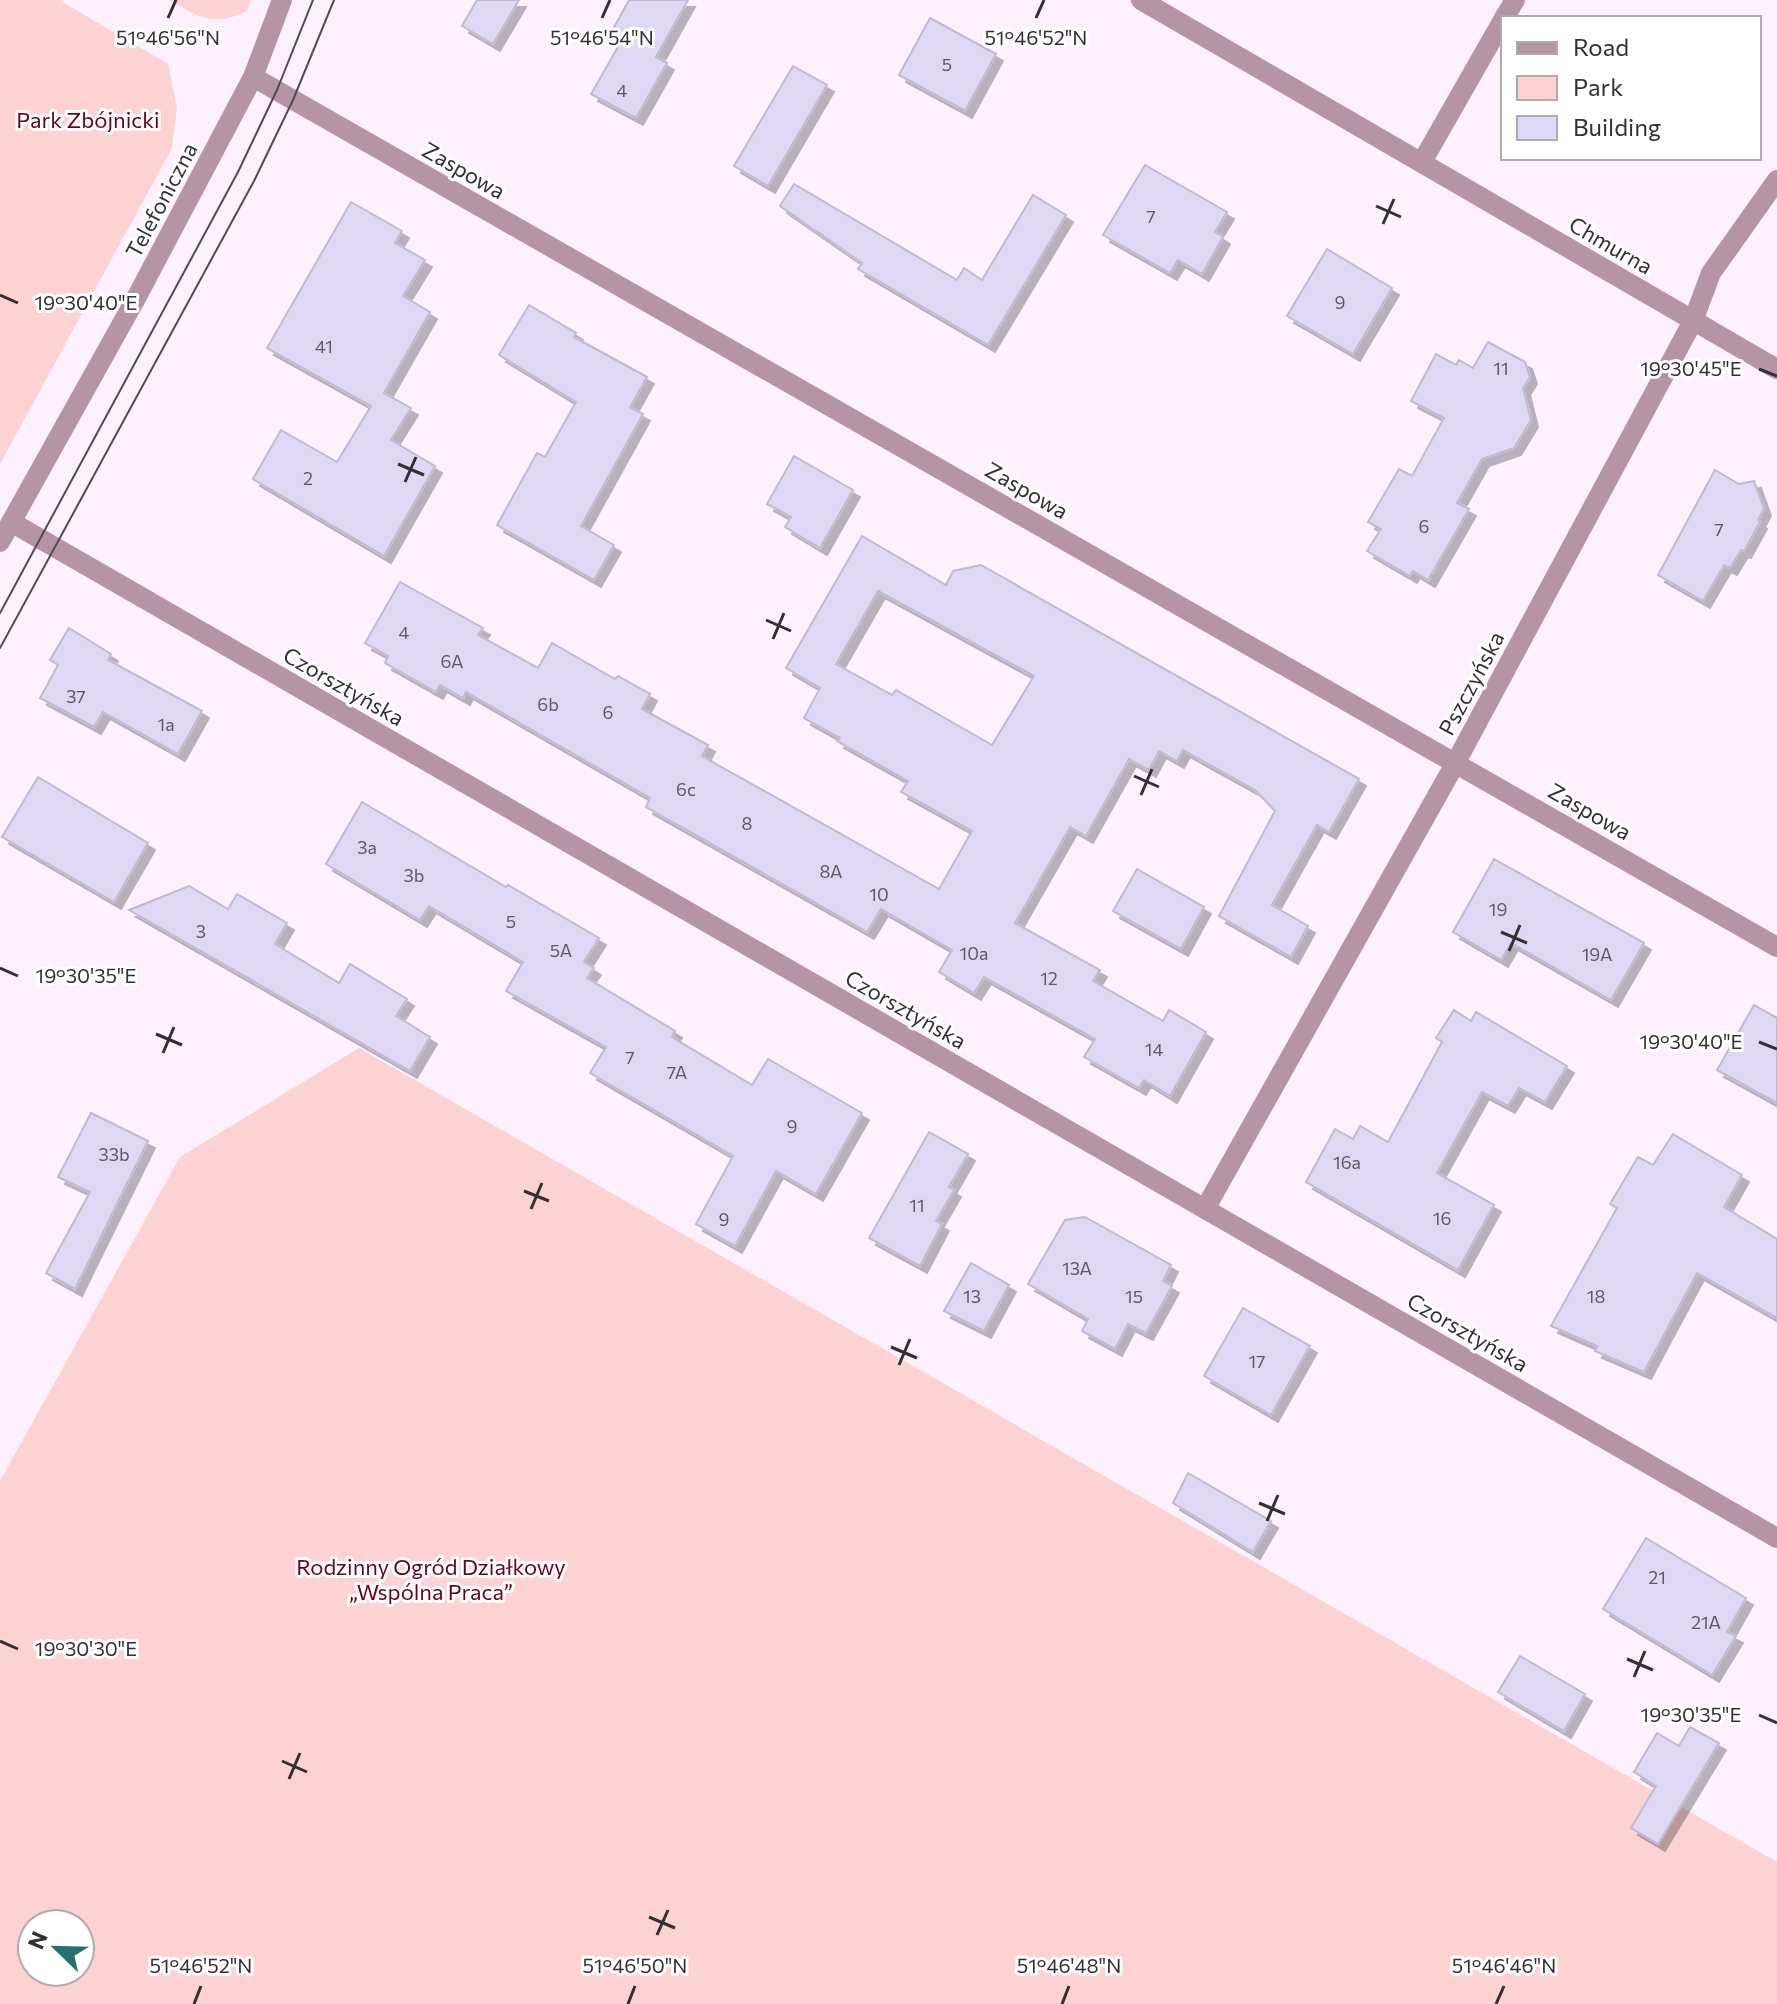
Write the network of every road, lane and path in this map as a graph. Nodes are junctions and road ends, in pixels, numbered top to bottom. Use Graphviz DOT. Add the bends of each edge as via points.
graph roads {
  1 [pos="282,0"];
  2 [pos="1141,0"];
  3 [pos="1501,24"];
  4 [pos="253,77"];
  5 [pos="1422,162"];
  6 [pos="1777,180"];
  7 [pos="1693,321"];
  8 [pos="1777,369"];
  9 [pos="11,522"];
  10 [pos="0,542"];
  11 [pos="1456,762"];
  12 [pos="1777,947"];
  13 [pos="1205,1209"];
  14 [pos="1777,1538"];
  1 -- 4 [label="street, Telefoniczna"];
  2 -- 5 [label="street, Chmurna"];
  3 -- 5 [label="street"];
  4 -- 9 [label="street, Telefoniczna"];
  4 -- 11 [label="street, Zaspowa"];
  5 -- 7 [label="street, Chmurna"];
  6 -- 7 [label="street, Pszczyńska" via="1711,273"];
  7 -- 8 [label="street, Chmurna"];
  7 -- 11 [label="street, Pszczyńska"];
  9 -- 10 [label="street, Telefoniczna"];
  9 -- 13 [label="street, Czorsztyńska"];
  11 -- 12 [label="street, Zaspowa"];
  11 -- 13 [label="street, Pszczyńska"];
  13 -- 14 [label="street, Czorsztyńska"];
}
